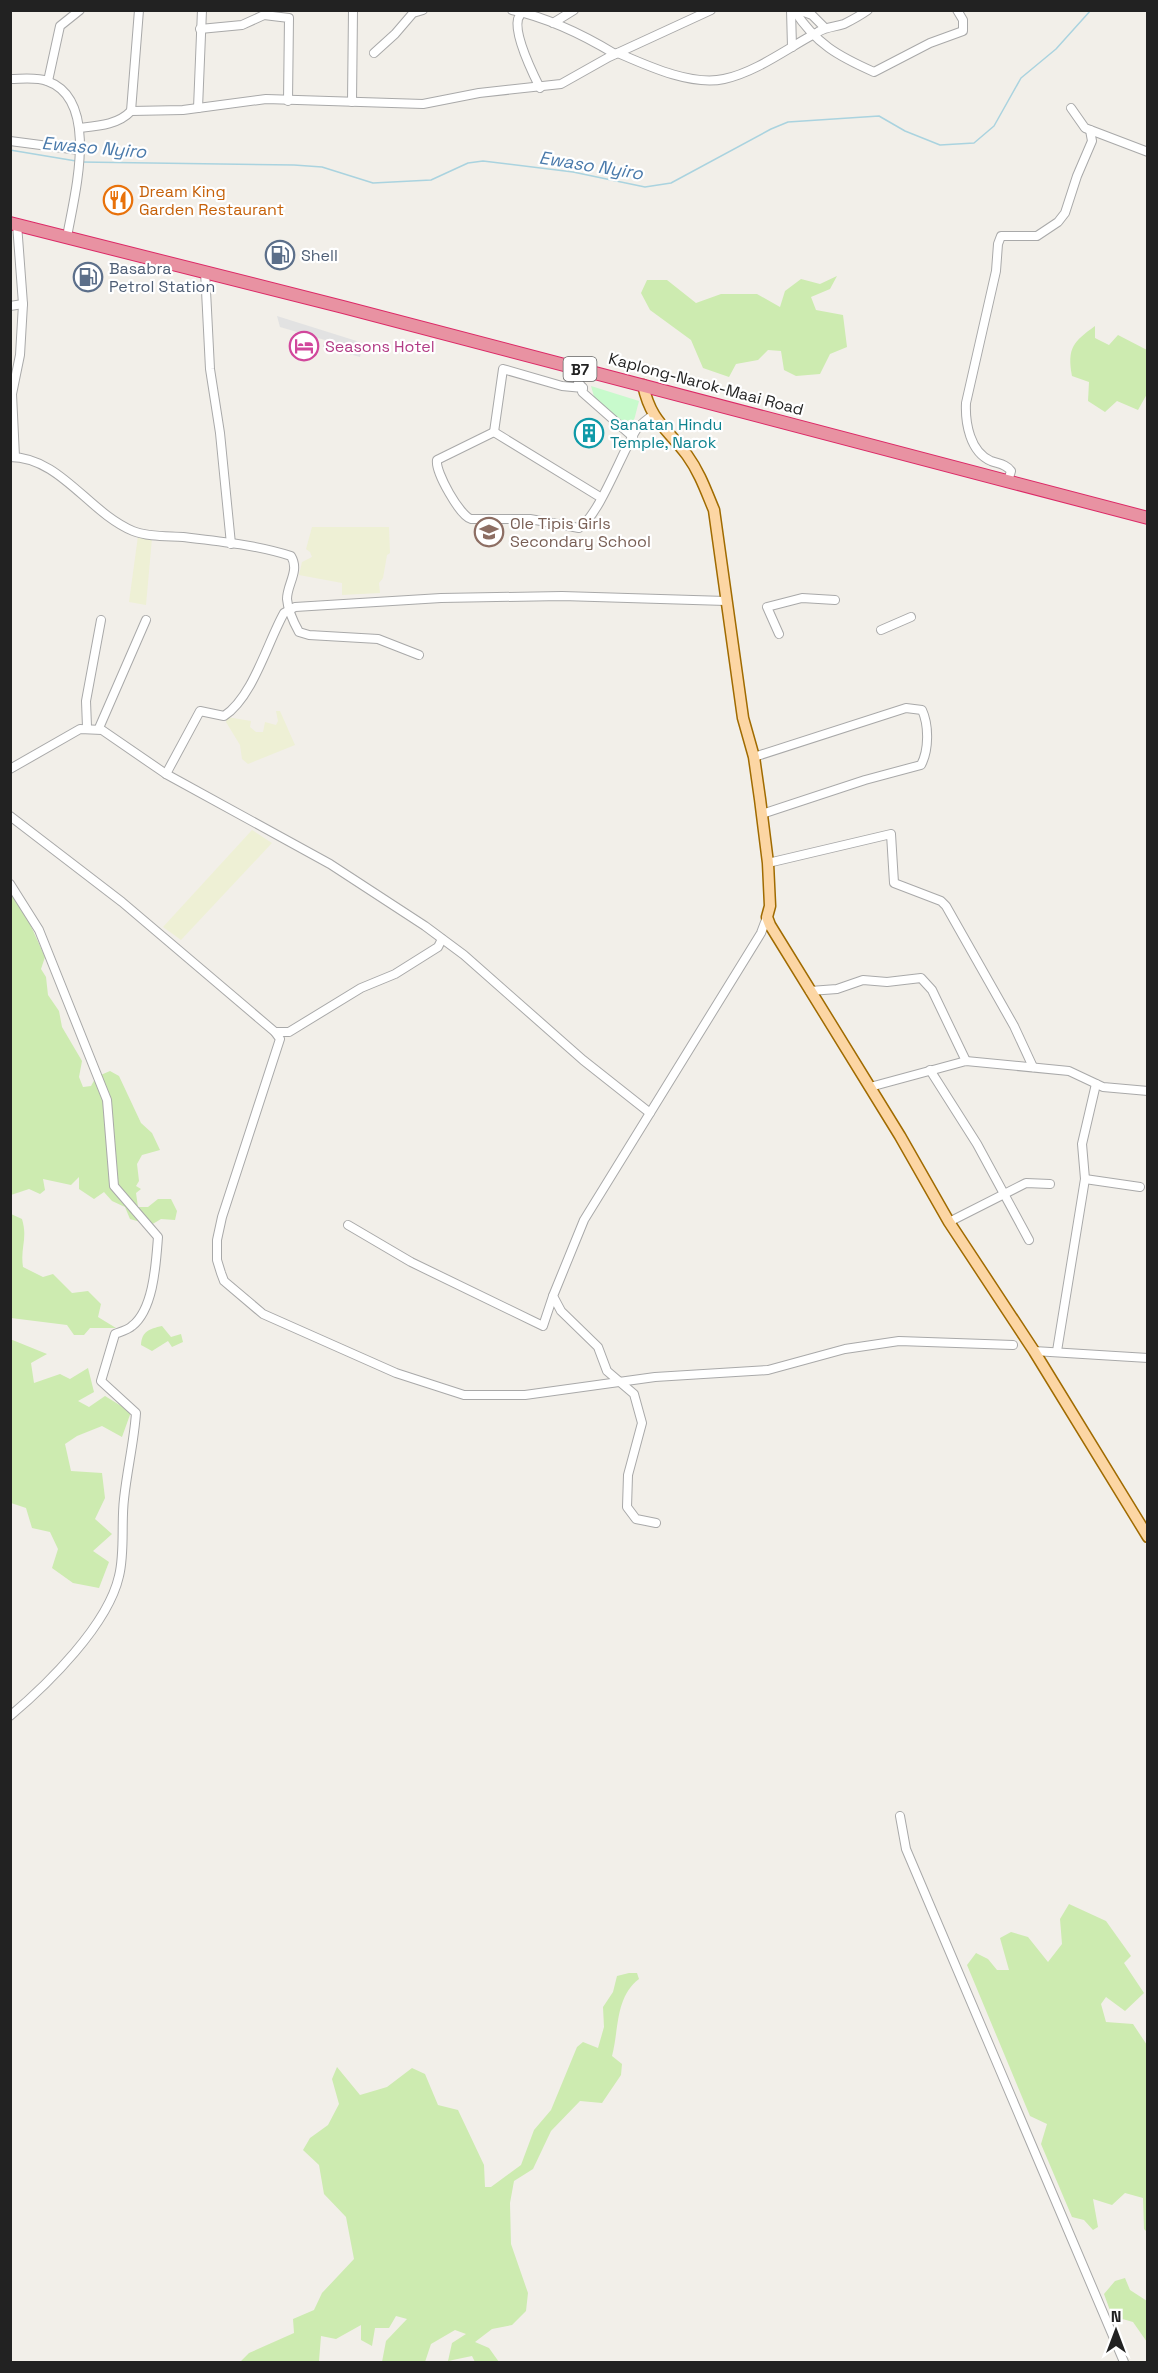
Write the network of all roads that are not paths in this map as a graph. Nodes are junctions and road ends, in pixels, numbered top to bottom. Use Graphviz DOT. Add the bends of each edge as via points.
graph roads {
  1 [pos="80,10"];
  2 [pos="139,10"];
  3 [pos="202,10"];
  4 [pos="353,10"];
  5 [pos="423,10"];
  6 [pos="512,10"];
  7 [pos="574,10"];
  8 [pos="711,10"];
  9 [pos="794,10"];
  10 [pos="868,10"];
  11 [pos="957,10"];
  12 [pos="523,12"];
  13 [pos="553,23"];
  14 [pos="200,28"];
  15 [pos="825,28"];
  16 [pos="812,36"];
  17 [pos="792,47"];
  18 [pos="374,53"];
  19 [pos="616,53"];
  20 [pos="10,79"];
  21 [pos="48,81"];
  22 [pos="540,88"];
  23 [pos="288,101"];
  24 [pos="352,102"];
  25 [pos="198,108"];
  26 [pos="1071,108"];
  27 [pos="131,111"];
  28 [pos="79,128"];
  29 [pos="1090,130"];
  30 [pos="10,141"];
  31 [pos="79,150"];
  32 [pos="1148,152"];
  33 [pos="14,224"];
  34 [pos="67,237"];
  35 [pos="205,271"];
  36 [pos="23,304"];
  37 [pos="10,306"];
  38 [pos="580,369"];
  39 [pos="643,385"];
  40 [pos="583,388"];
  41 [pos="11,414"];
  42 [pos="654,414"];
  43 [pos="494,432"];
  44 [pos="633,437"];
  45 [pos="13,457"];
  46 [pos="1008,481"];
  47 [pos="600,497"];
  48 [pos="1148,518"];
  49 [pos="231,544"];
  50 [pos="836,600"];
  51 [pos="726,601"];
  52 [pos="289,610"];
  53 [pos="912,617"];
  54 [pos="101,620"];
  55 [pos="146,620"];
  56 [pos="880,630"];
  57 [pos="779,634"];
  58 [pos="419,655"];
  59 [pos="87,728"];
  60 [pos="99,728"];
  61 [pos="754,757"];
  62 [pos="10,769"];
  63 [pos="166,774"];
  64 [pos="762,814"];
  65 [pos="10,816"];
  66 [pos="768,863"];
  67 [pos="10,884"];
  68 [pos="767,917"];
  69 [pos="442,939"];
  70 [pos="810,991"];
  71 [pos="275,1032"];
  72 [pos="966,1062"];
  73 [pos="1033,1067"];
  74 [pos="930,1070"];
  75 [pos="1096,1084"];
  76 [pos="870,1087"];
  77 [pos="1148,1091"];
  78 [pos="650,1113"];
  79 [pos="1085,1179"];
  80 [pos="1050,1184"];
  81 [pos="1140,1187"];
  82 [pos="1002,1195"];
  83 [pos="949,1222"];
  84 [pos="348,1225"];
  85 [pos="1029,1240"];
  86 [pos="554,1296"];
  87 [pos="1013,1345"];
  88 [pos="1057,1351"];
  89 [pos="1034,1352"];
  90 [pos="1148,1358"];
  91 [pos="620,1382"];
  92 [pos="656,1523"];
  93 [pos="1148,1537"];
  94 [pos="10,1716"];
  95 [pos="900,1816"];
  96 [pos="1121,2361"];
  1 -- 21 [label="street" via="60,26"];
  2 -- 27 [label="street"];
  3 -- 14 [label="street"];
  4 -- 24 [label="street"];
  5 -- 18 [label="street" via="413,13"];
  6 -- 12 [label="street"];
  7 -- 13 [label="street"];
  8 -- 19 [label="street"];
  9 -- 15 [label="street" via="812,15"];
  9 -- 16 [label="street"];
  9 -- 17 [label="street"];
  10 -- 15 [label="street" via="843,24"];
  11 -- 16 [label="street" via="963,20 963,31 874,72 837,55"];
  12 -- 13 [label="street"];
  12 -- 22 [label="street" via="518,19 522,39"];
  13 -- 19 [label="street"];
  14 -- 23 [label="street" via="242,25 264,15 289,18"];
  14 -- 25 [label="street"];
  15 -- 16 [label="street"];
  16 -- 17 [label="street"];
  17 -- 19 [label="street" via="733,76 707,81"];
  19 -- 22 [label="street" via="561,84"];
  20 -- 21 [label="street"];
  21 -- 28 [label="street" via="69,97"];
  22 -- 24 [label="street" via="479,93 423,104"];
  23 -- 24 [label="street"];
  23 -- 25 [label="street" via="242,100"];
  25 -- 27 [label="street"];
  26 -- 29 [label="street" via="1082,126"];
  27 -- 28 [label="street" via="107,125"];
  28 -- 31 [label="street"];
  29 -- 32 [label="street"];
  29 -- 46 [label="street" via="1092,141 1058,222 1037,236 1001,236 998,244 965,424 980,453 1011,471"];
  30 -- 31 [label="street"];
  31 -- 34 [label="street"];
  33 -- 34 [label="highway, Kaplong-Narok-Maai Road / B7"];
  33 -- 36 [label="street"];
  34 -- 35 [label="highway, Kaplong-Narok-Maai Road / B7"];
  35 -- 38 [label="highway, Kaplong-Narok-Maai Road / B7"];
  35 -- 49 [label="street" via="210,369"];
  36 -- 37 [label="street"];
  36 -- 41 [label="street"];
  38 -- 39 [label="highway, Kaplong-Narok-Maai Road / B7"];
  38 -- 40 [label="street" via="578,382"];
  39 -- 42 [label="main road"];
  39 -- 46 [label="highway, Kaplong-Narok-Maai Road / B7"];
  40 -- 43 [label="street" via="503,369"];
  40 -- 44 [label="street" via="590,401"];
  41 -- 45 [label="street"];
  42 -- 44 [label="street"];
  42 -- 51 [label="main road" via="689,458 708,491 720,539"];
  43 -- 47 [label="street"];
  43 -- 47 [label="street" via="437,460 437,471 467,518 530,519 579,528 586,524"];
  44 -- 47 [label="street"];
  45 -- 49 [label="street" via="41,462 98,510 134,531"];
  46 -- 48 [label="highway, Kaplong-Narok-Maai Road / B7"];
  49 -- 52 [label="street" via="291,556 294,573 287,597"];
  50 -- 57 [label="street" via="802,598 767,607"];
  51 -- 52 [label="street" via="562,596 441,598"];
  51 -- 61 [label="main road" via="743,718"];
  52 -- 58 [label="street" via="303,634 378,639"];
  52 -- 63 [label="street" via="282,617 263,663 233,708 224,716 200,711"];
  53 -- 56 [label="street"];
  54 -- 59 [label="street" via="86,701"];
  55 -- 60 [label="street"];
  59 -- 60 [label="street"];
  59 -- 62 [label="street"];
  60 -- 63 [label="street"];
  61 -- 64 [label="main road"];
  61 -- 64 [label="street" via="906,708 922,710 925,716 927,747 921,765"];
  63 -- 69 [label="street" via="330,864"];
  64 -- 66 [label="main road"];
  65 -- 71 [label="street" via="122,902"];
  66 -- 68 [label="main road"];
  66 -- 73 [label="street" via="891,834 894,883 945,906"];
  67 -- 94 [label="street" via="39,930 107,1100 114,1186 158,1237 156,1275 145,1305 133,1326 115,1334 101,1381 136,1413 124,1498 119,1576 105,1611 79,1645 32,1698"];
  68 -- 70 [label="main road"];
  68 -- 78 [label="street" via="761,933"];
  69 -- 71 [label="street" via="438,947 395,974 361,988 289,1032"];
  69 -- 78 [label="street"];
  70 -- 72 [label="street" via="837,989 863,980 921,978 932,990"];
  70 -- 76 [label="main road"];
  71 -- 91 [label="street" via="280,1039 230,1188 217,1240 217,1260 224,1281 263,1314 396,1373 452,1392 475,1396 525,1395"];
  72 -- 73 [label="street"];
  72 -- 74 [label="street"];
  73 -- 75 [label="street" via="1069,1071"];
  74 -- 76 [label="street"];
  74 -- 82 [label="street" via="977,1144"];
  75 -- 77 [label="street"];
  75 -- 79 [label="street" via="1082,1144"];
  76 -- 83 [label="main road"];
  78 -- 86 [label="street" via="584,1220"];
  79 -- 81 [label="street"];
  79 -- 88 [label="street"];
  80 -- 82 [label="street" via="1026,1183"];
  82 -- 83 [label="street"];
  82 -- 85 [label="street"];
  83 -- 89 [label="main road"];
  84 -- 86 [label="street" via="411,1262 543,1326"];
  86 -- 91 [label="street" via="561,1311 598,1347 607,1371"];
  87 -- 91 [label="street" via="899,1341 845,1349 768,1370"];
  88 -- 89 [label="street"];
  88 -- 90 [label="street"];
  89 -- 93 [label="main road"];
  91 -- 92 [label="street" via="634,1394 642,1423 628,1476 627,1508 636,1519"];
  95 -- 96 [label="street" via="906,1849"];
}
